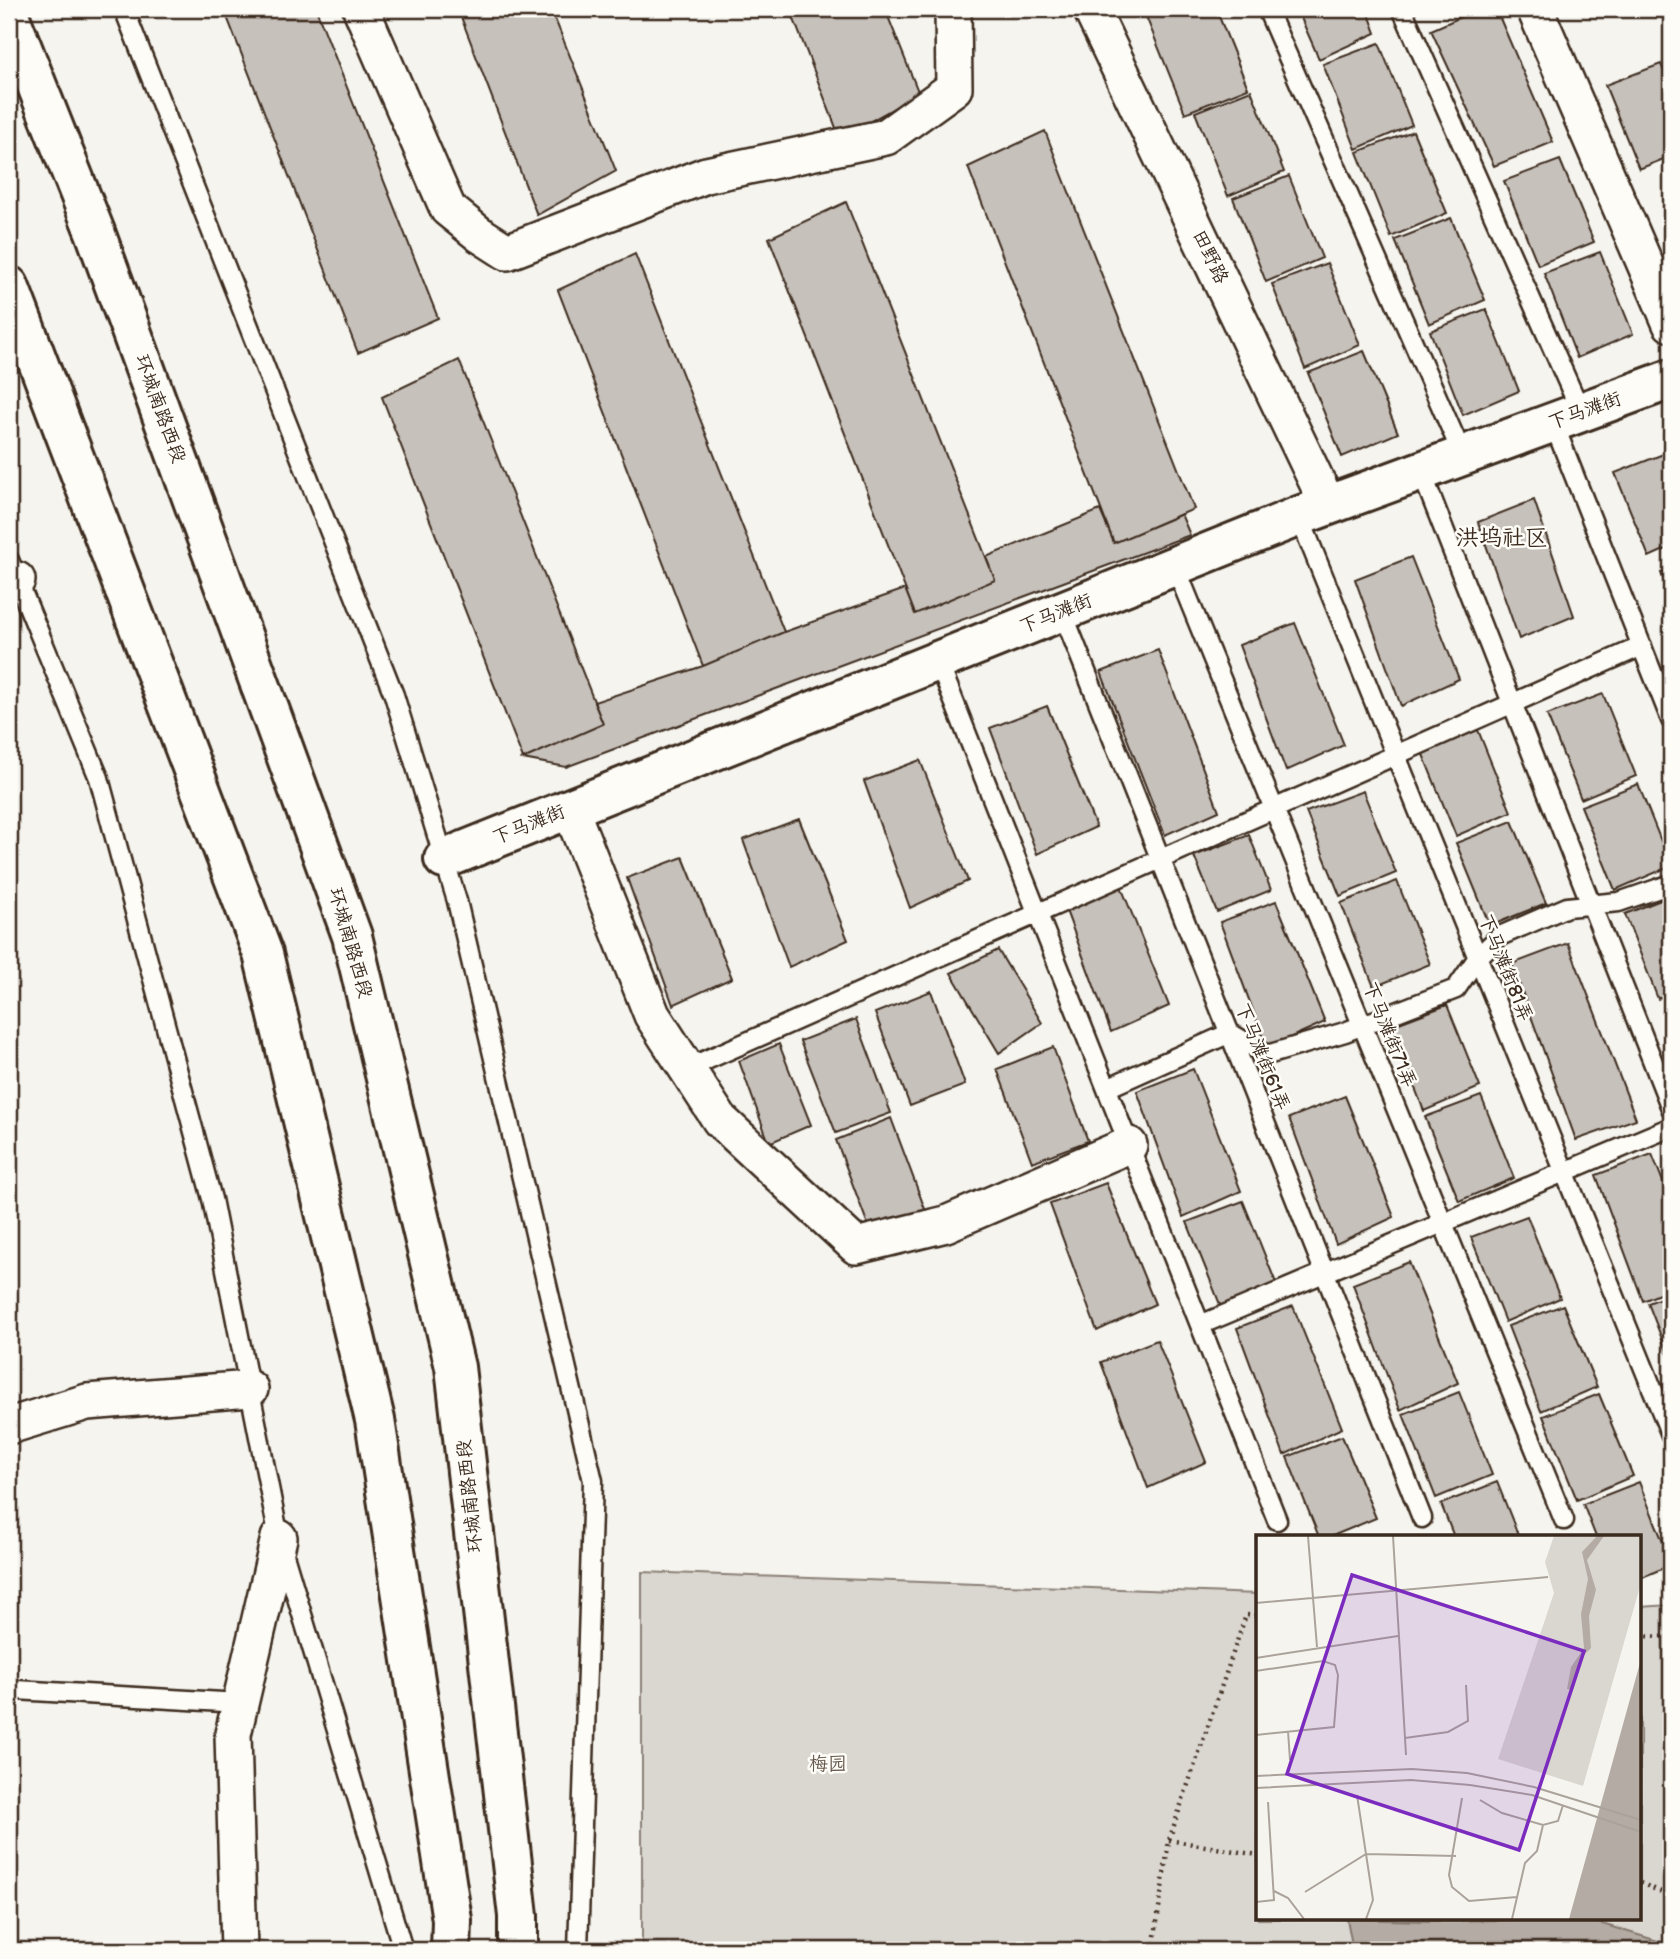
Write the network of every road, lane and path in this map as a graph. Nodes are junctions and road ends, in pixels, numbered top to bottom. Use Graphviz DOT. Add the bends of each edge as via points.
graph roads {
  1 [pos="124,9"];
  2 [pos="361,9"];
  3 [pos="953,9"];
  4 [pos="1091,9"];
  5 [pos="1267,9"];
  6 [pos="1402,9"];
  7 [pos="1537,9"];
  8 [pos="9,15"];
  9 [pos="9,286"];
  10 [pos="1671,324"];
  11 [pos="1671,379"];
  12 [pos="1567,417"];
  13 [pos="1463,456"];
  14 [pos="1421,471"];
  15 [pos="1314,511"];
  16 [pos="1175,566"];
  17 [pos="11,575"];
  18 [pos="1062,611"];
  19 [pos="1642,646"];
  20 [pos="938,661"];
  21 [pos="1512,703"];
  22 [pos="1671,720"];
  23 [pos="1396,755"];
  24 [pos="570,808"];
  25 [pos="1274,808"];
  26 [pos="444,859"];
  27 [pos="1161,859"];
  28 [pos="1671,884"];
  29 [pos="1591,905"];
  30 [pos="1038,913"];
  31 [pos="1478,957"];
  32 [pos="1362,1025"];
  33 [pos="1230,1033"];
  34 [pos="686,1069"];
  35 [pos="1107,1088"];
  36 [pos="1671,1108"];
  37 [pos="1671,1127"];
  38 [pos="1129,1144"];
  39 [pos="1565,1172"];
  40 [pos="1443,1223"];
  41 [pos="1324,1272"];
  42 [pos="1200,1325"];
  43 [pos="250,1389"];
  44 [pos="11,1418"];
  45 [pos="1671,1434"];
  46 [pos="1422,1518"];
  47 [pos="1277,1520"];
  48 [pos="1564,1520"];
  49 [pos="279,1538"];
  50 [pos="1256,1616"];
  51 [pos="1642,1636"];
  52 [pos="1671,1637"];
  53 [pos="11,1685"];
  54 [pos="240,1703"];
  55 [pos="1169,1840"];
  56 [pos="1256,1855"];
  57 [pos="1642,1884"];
  58 [pos="1671,1896"];
  59 [pos="518,1933"];
  60 [pos="451,1935"];
  61 [pos="401,1947"];
  62 [pos="239,1950"];
  63 [pos="578,1950"];
  64 [pos="1153,1950"];
  1 -- 26 [label="lane" via="394,695"];
  2 -- 3 [label="street" via="448,209 507,253 706,175 886,137 954,88"];
  4 -- 15 [label="street, 田野路"];
  5 -- 13 [label="lane"];
  6 -- 12 [label="lane"];
  7 -- 10 [label="street"];
  8 -- 59 [label="main road, 环城南路西段" via="95,232 352,936 455,1367"];
  9 -- 60 [label="main road" via="263,954 375,1420"];
  11 -- 12 [label="main road, 下马滩街"];
  12 -- 13 [label="main road, 下马滩街"];
  12 -- 19 [label="lane"];
  13 -- 14 [label="main road, 下马滩街"];
  14 -- 15 [label="main road, 下马滩街"];
  14 -- 21 [label="lane"];
  15 -- 16 [label="main road, 下马滩街"];
  15 -- 23 [label="lane, 下马滩街81弄"];
  16 -- 18 [label="main road, 下马滩街"];
  16 -- 25 [label="lane, 下马滩街71弄"];
  17 -- 43 [label="lane" via="99,778 212,1199"];
  18 -- 20 [label="main road, 下马滩街"];
  18 -- 27 [label="lane, 下马滩街61弄"];
  19 -- 21 [label="lane"];
  19 -- 22 [label="lane"];
  20 -- 24 [label="main road, 下马滩街"];
  20 -- 30 [label="lane"];
  21 -- 23 [label="lane"];
  21 -- 29 [label="lane"];
  23 -- 25 [label="lane"];
  23 -- 31 [label="lane, 下马滩街81弄"];
  24 -- 26 [label="main road, 下马滩街"];
  24 -- 34 [label="street" via="652,1015"];
  25 -- 27 [label="lane"];
  25 -- 32 [label="lane, 下马滩街71弄"];
  26 -- 63 [label="lane" via="593,1480"];
  27 -- 30 [label="lane"];
  27 -- 33 [label="lane, 下马滩街61弄"];
  28 -- 29 [label="lane" via="1619,902"];
  29 -- 31 [label="lane" via="1567,907 1500,936"];
  29 -- 36 [label="lane"];
  30 -- 34 [label="lane"];
  30 -- 35 [label="lane"];
  31 -- 32 [label="lane" via="1456,989"];
  31 -- 39 [label="lane, 下马滩街81弄"];
  32 -- 33 [label="lane" via="1267,1055"];
  32 -- 40 [label="lane, 下马滩街71弄"];
  33 -- 35 [label="lane"];
  33 -- 41 [label="lane, 下马滩街61弄"];
  34 -- 38 [label="street" via="720,1120 856,1246 947,1224"];
  35 -- 38 [label="lane"];
  37 -- 39 [label="lane"];
  38 -- 42 [label="lane"];
  39 -- 40 [label="lane"];
  39 -- 45 [label="lane, 下马滩街81弄"];
  40 -- 41 [label="lane"];
  40 -- 48 [label="lane, 下马滩街71弄"];
  41 -- 42 [label="lane"];
  41 -- 46 [label="lane, 下马滩街61弄"];
  42 -- 47 [label="lane"];
  43 -- 44 [label="street" via="87,1402"];
  43 -- 49 [label="lane"];
  49 -- 54 [label="street"];
  49 -- 61 [label="lane"];
  50 -- 55 [label="path" via="1246,1615"];
  51 -- 52 [label="path"];
  53 -- 54 [label="lane"];
  54 -- 62 [label="street" via="233,1734"];
  55 -- 56 [label="path"];
  55 -- 64 [label="path"];
  57 -- 58 [label="path"];
}
